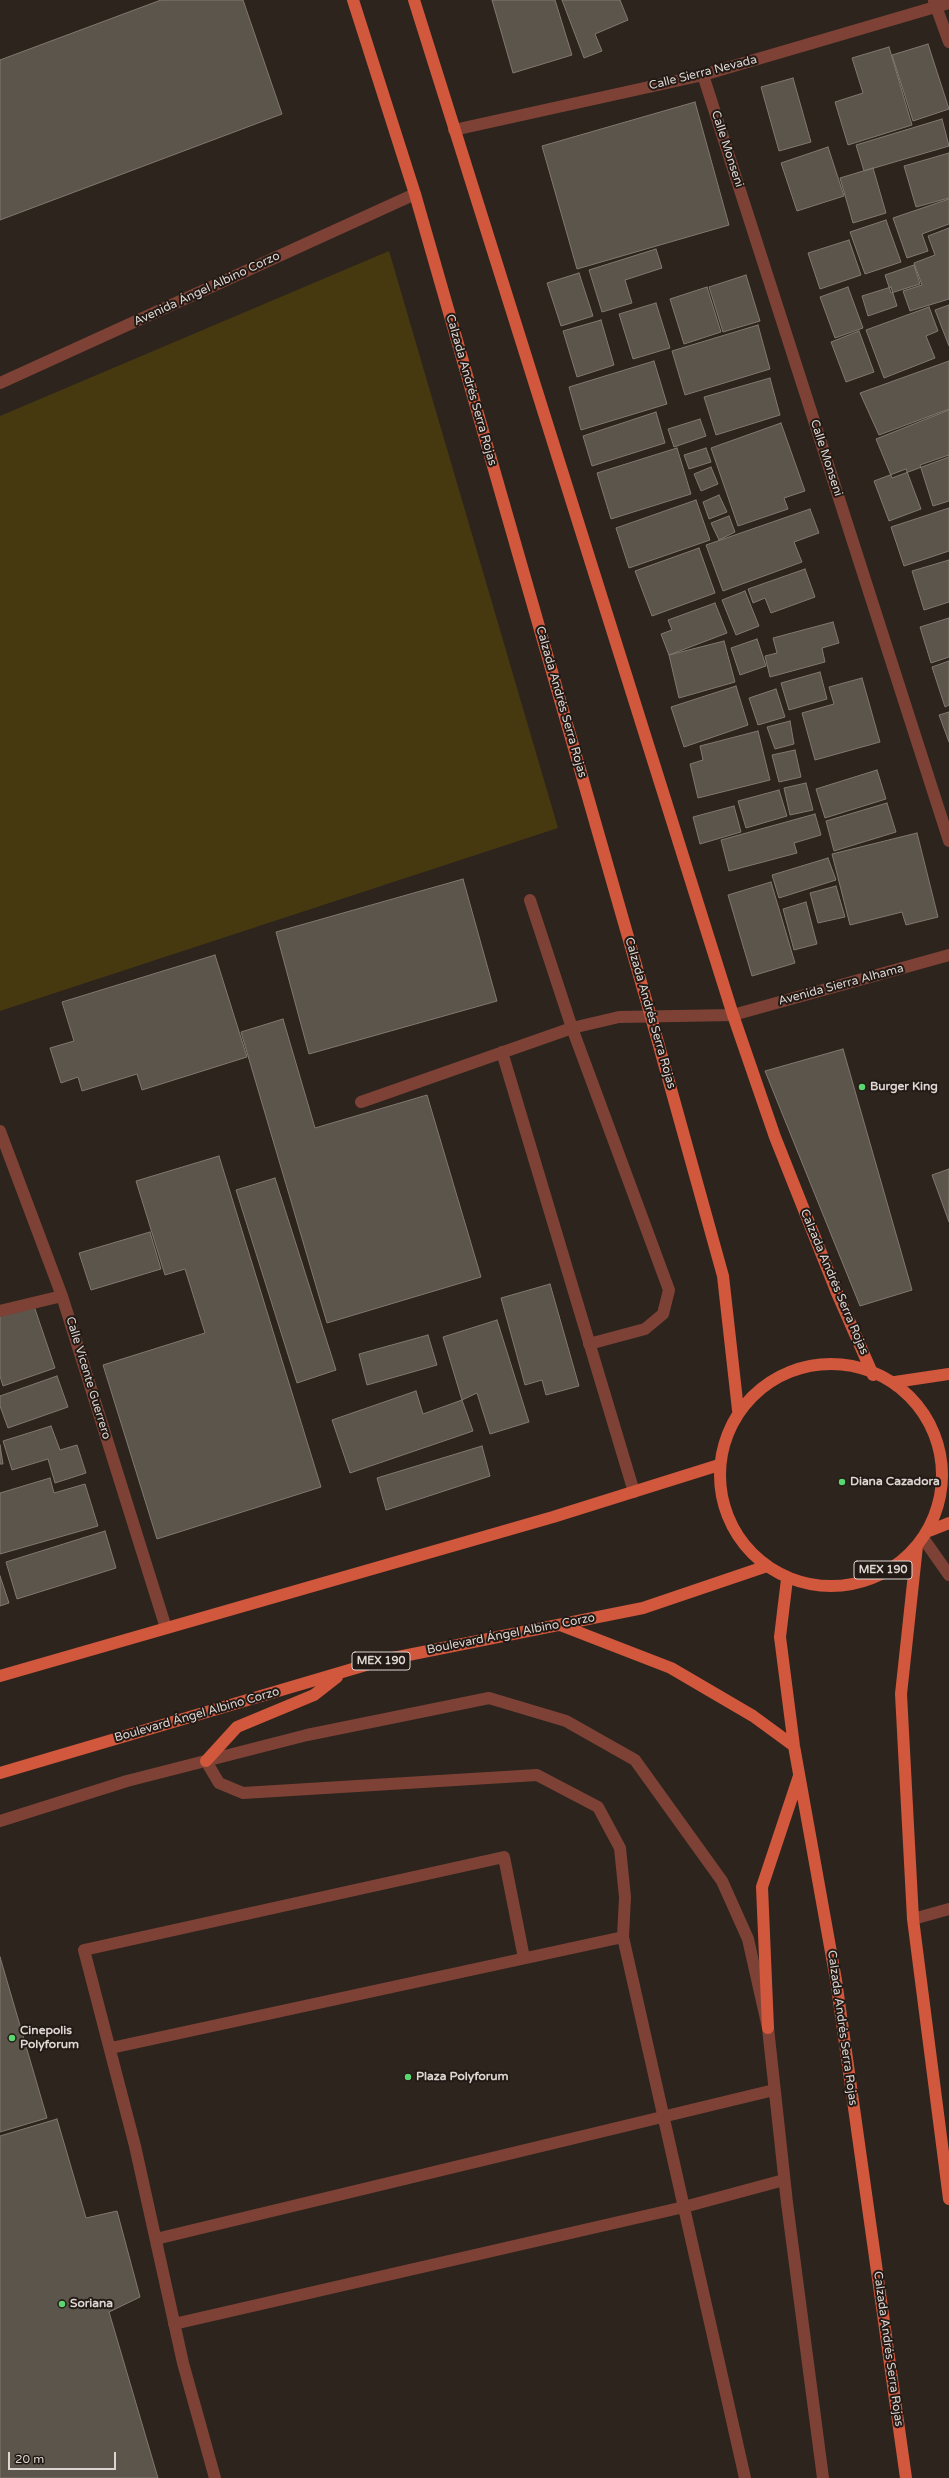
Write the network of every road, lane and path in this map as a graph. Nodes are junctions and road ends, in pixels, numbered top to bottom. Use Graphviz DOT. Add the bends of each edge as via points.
graph roads {
  1 [pos="353,0"];
  2 [pos="414,0"];
  3 [pos="949,3"];
  4 [pos="935,4"];
  5 [pos="949,42"];
  6 [pos="704,75"];
  7 [pos="454,130"];
  8 [pos="415,194"];
  9 [pos="0,383"];
  10 [pos="949,841"];
  11 [pos="530,900"];
  12 [pos="949,955"];
  13 [pos="732,1015"];
  14 [pos="651,1017"];
  15 [pos="572,1028"];
  16 [pos="502,1052"];
  17 [pos="361,1102"];
  18 [pos="0,1131"];
  19 [pos="62,1296"];
  20 [pos="0,1311"];
  21 [pos="589,1344"];
  22 [pos="949,1374"];
  23 [pos="873,1375"];
  24 [pos="895,1382"];
  25 [pos="738,1410"];
  26 [pos="719,1465"];
  27 [pos="634,1492"];
  28 [pos="949,1523"];
  29 [pos="923,1538"];
  30 [pos="767,1566"];
  31 [pos="949,1575"];
  32 [pos="787,1579"];
  33 [pos="560,1625"];
  34 [pos="166,1628"];
  35 [pos="342,1672"];
  36 [pos="0,1676"];
  37 [pos="794,1746"];
  38 [pos="206,1761"];
  39 [pos="0,1773"];
  40 [pos="799,1774"];
  41 [pos="0,1820"];
  42 [pos="949,1908"];
  43 [pos="913,1919"];
  44 [pos="623,1937"];
  45 [pos="524,1958"];
  46 [pos="768,2028"];
  47 [pos="111,2048"];
  48 [pos="774,2090"];
  49 [pos="664,2118"];
  50 [pos="784,2180"];
  51 [pos="949,2199"];
  52 [pos="684,2208"];
  53 [pos="156,2239"];
  54 [pos="174,2324"];
  55 [pos="215,2478"];
  56 [pos="745,2478"];
  57 [pos="823,2478"];
  58 [pos="906,2478"];
  1 -- 8 [label="main road, Calzada Andrés Serra Rojas"];
  2 -- 7 [label="main road, Calzada Andrés Serra Rojas"];
  3 -- 4 [label="street, Calle Sierra Nevada"];
  4 -- 5 [label="street"];
  4 -- 6 [label="street, Calle Sierra Nevada"];
  6 -- 7 [label="street, Calle Sierra Nevada"];
  6 -- 10 [label="street, Calle Monseni"];
  7 -- 13 [label="main road, Calzada Andrés Serra Rojas"];
  8 -- 9 [label="street, Avenida Ángel Albino Corzo"];
  8 -- 14 [label="main road, Calzada Andrés Serra Rojas"];
  11 -- 15 [label="street"];
  12 -- 13 [label="street, Avenida Sierra Alhama"];
  13 -- 14 [label="street, Avenida Sierra Alhama"];
  13 -- 23 [label="main road, Calzada Andrés Serra Rojas" via="775,1137 837,1293"];
  14 -- 15 [label="street, Avenida Sierra Alhama" via="619,1017"];
  14 -- 25 [label="main road, Calzada Andrés Serra Rojas" via="723,1276"];
  15 -- 16 [label="street, Avenida Sierra Alhama"];
  15 -- 21 [label="street" via="670,1290 663,1314 645,1329"];
  16 -- 17 [label="street, Avenida Sierra Alhama"];
  16 -- 21 [label="street"];
  18 -- 19 [label="street, Calle Vicente Guerrero"];
  19 -- 20 [label="street"];
  19 -- 34 [label="street, Calle Vicente Guerrero"];
  21 -- 27 [label="street"];
  22 -- 24 [label="main road, MEX 190"];
  23 -- 24 [label="main road, MEX 190"];
  23 -- 25 [label="main road, MEX 190" via="825,1362 776,1376"];
  24 -- 29 [label="main road, MEX 190" via="910,1394 934,1428 944,1470 937,1511"];
  25 -- 26 [label="main road, MEX 190"];
  26 -- 27 [label="main road"];
  26 -- 30 [label="main road, MEX 190" via="721,1498 736,1536"];
  27 -- 34 [label="main road"];
  28 -- 29 [label="main road, MEX 190"];
  29 -- 31 [label="street"];
  29 -- 32 [label="main road, MEX 190" via="880,1572 843,1586 802,1583"];
  29 -- 43 [label="main road" via="901,1694"];
  30 -- 32 [label="main road, MEX 190"];
  30 -- 33 [label="main road, Boulevard Ángel Albino Corzo / MEX 190" via="643,1608"];
  32 -- 37 [label="main road, Calzada Andrés Serra Rojas" via="780,1637"];
  33 -- 35 [label="main road, Boulevard Ángel Albino Corzo / MEX 190" via="383,1660"];
  33 -- 37 [label="main road" via="671,1668 753,1716"];
  34 -- 36 [label="main road"];
  35 -- 38 [label="main road" via="314,1695 237,1727"];
  35 -- 39 [label="main road, Boulevard Ángel Albino Corzo / MEX 190"];
  37 -- 40 [label="main road, Calzada Andrés Serra Rojas"];
  38 -- 41 [label="street" via="127,1781"];
  38 -- 44 [label="street" via="219,1783 243,1793 537,1775 598,1807 602,1814 620,1848 625,1897"];
  38 -- 46 [label="street" via="307,1736 489,1698 566,1721 635,1760 722,1881 748,1939"];
  40 -- 46 [label="main road" via="762,1887"];
  40 -- 58 [label="main road, Calzada Andrés Serra Rojas" via="836,1980"];
  42 -- 43 [label="street"];
  43 -- 51 [label="main road"];
  44 -- 45 [label="street"];
  44 -- 49 [label="street"];
  45 -- 47 [label="street"];
  45 -- 47 [label="street" via="504,1857 84,1950"];
  46 -- 48 [label="street"];
  47 -- 53 [label="street"];
  48 -- 49 [label="street"];
  48 -- 50 [label="street"];
  49 -- 52 [label="street"];
  49 -- 53 [label="street"];
  50 -- 52 [label="street"];
  50 -- 57 [label="street"];
  52 -- 54 [label="street"];
  52 -- 56 [label="street"];
  53 -- 54 [label="street"];
  54 -- 55 [label="street"];
}
